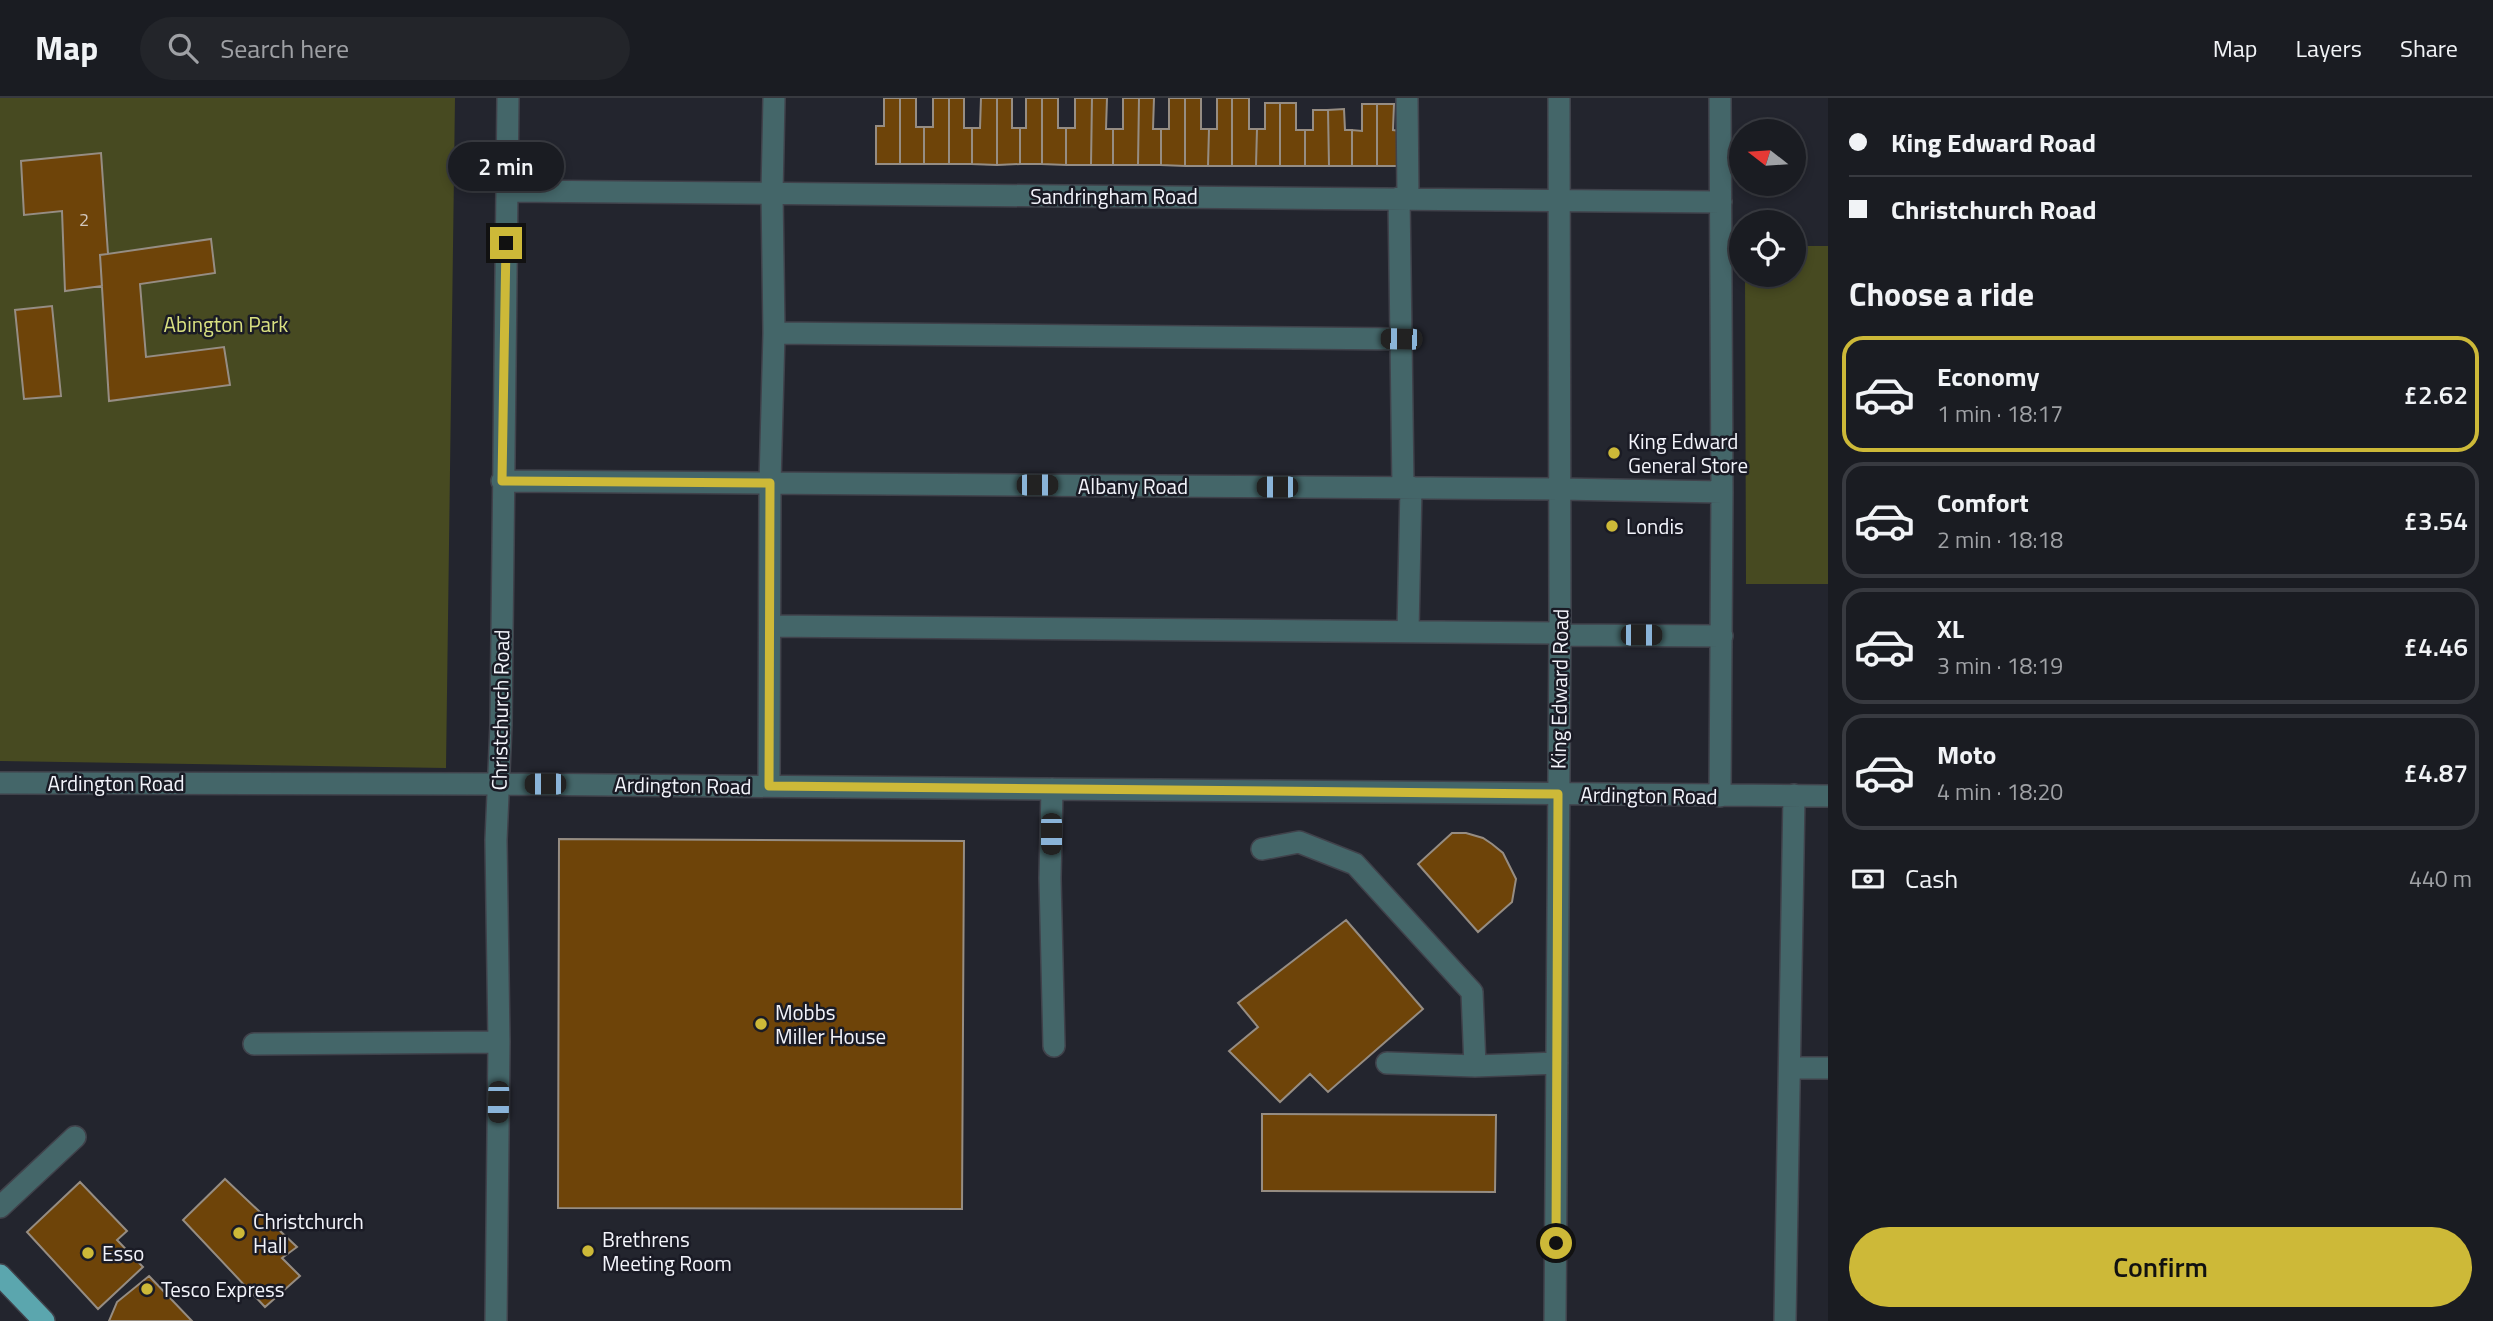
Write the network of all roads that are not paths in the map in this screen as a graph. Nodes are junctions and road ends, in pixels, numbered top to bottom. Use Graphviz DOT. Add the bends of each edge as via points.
graph roads {
  1 [pos="508,98"];
  2 [pos="774,98"];
  3 [pos="1407,98"];
  4 [pos="1559,98"];
  5 [pos="1720,98"];
  6 [pos="507,191"];
  7 [pos="772,193"];
  8 [pos="1404,198"];
  9 [pos="1559,200"];
  10 [pos="1721,202"];
  11 [pos="774,333"];
  12 [pos="1401,339"];
  13 [pos="502,481"];
  14 [pos="770,483"];
  15 [pos="1407,487"];
  16 [pos="1560,489"];
  17 [pos="1723,492"];
  18 [pos="770,626"];
  19 [pos="1408,631"];
  20 [pos="1560,634"];
  21 [pos="1722,636"];
  22 [pos="0,783"];
  23 [pos="499,783"];
  24 [pos="769,786"];
  25 [pos="1052,789"];
  26 [pos="1558,794"];
  27 [pos="1720,796"];
  28 [pos="1794,796"];
  29 [pos="1828,796"];
  30 [pos="1262,849"];
  31 [pos="499,1042"];
  32 [pos="254,1044"];
  33 [pos="1054,1046"];
  34 [pos="1387,1063"];
  35 [pos="1557,1063"];
  36 [pos="1475,1066"];
  37 [pos="1790,1068"];
  38 [pos="1828,1068"];
  39 [pos="75,1138"];
  40 [pos="0,1207"];
  41 [pos="0,1275"];
  42 [pos="44,1321"];
  43 [pos="496,1321"];
  44 [pos="1555,1321"];
  45 [pos="1785,1321"];
  1 -- 6 [label="street, Christchurch Road"];
  2 -- 7 [label="street"];
  3 -- 8 [label="street"];
  4 -- 9 [label="street, King Edward Road"];
  5 -- 10 [label="street"];
  6 -- 7 [label="street, Sandringham Road"];
  6 -- 13 [label="street, Christchurch Road"];
  7 -- 8 [label="street, Sandringham Road"];
  7 -- 11 [label="street"];
  8 -- 9 [label="street, Sandringham Road"];
  8 -- 12 [label="street"];
  9 -- 10 [label="street, Sandringham Road"];
  9 -- 16 [label="street, King Edward Road"];
  10 -- 17 [label="street"];
  11 -- 12 [label="street"];
  11 -- 14 [label="street"];
  12 -- 15 [label="street"];
  13 -- 14 [label="street, Albany Road"];
  13 -- 23 [label="street, Christchurch Road"];
  14 -- 15 [label="street, Albany Road"];
  14 -- 18 [label="street"];
  15 -- 16 [label="street, Albany Road"];
  15 -- 19 [label="street"];
  16 -- 17 [label="street, Albany Road"];
  16 -- 20 [label="street, King Edward Road"];
  17 -- 21 [label="street"];
  18 -- 19 [label="street"];
  18 -- 24 [label="street"];
  19 -- 20 [label="street"];
  20 -- 21 [label="street"];
  20 -- 26 [label="street, King Edward Road"];
  21 -- 27 [label="street"];
  22 -- 23 [label="street, Ardington Road"];
  23 -- 24 [label="street, Ardington Road"];
  23 -- 31 [label="street, Christchurch Road"];
  24 -- 25 [label="street, Ardington Road"];
  25 -- 26 [label="street, Ardington Road"];
  25 -- 33 [label="street"];
  26 -- 27 [label="street, Ardington Road"];
  26 -- 35 [label="street, King Edward Road"];
  27 -- 28 [label="street, Ardington Road"];
  28 -- 29 [label="street, Ardington Road"];
  28 -- 37 [label="street"];
  30 -- 36 [label="street" via="1299,842 1355,864 1472,992"];
  31 -- 32 [label="street"];
  31 -- 43 [label="street, Christchurch Road"];
  34 -- 36 [label="street"];
  35 -- 36 [label="street"];
  35 -- 44 [label="street, King Edward Road"];
  37 -- 38 [label="street"];
  37 -- 45 [label="street"];
  39 -- 40 [label="street"];
  41 -- 42 [label="main road"];
}
